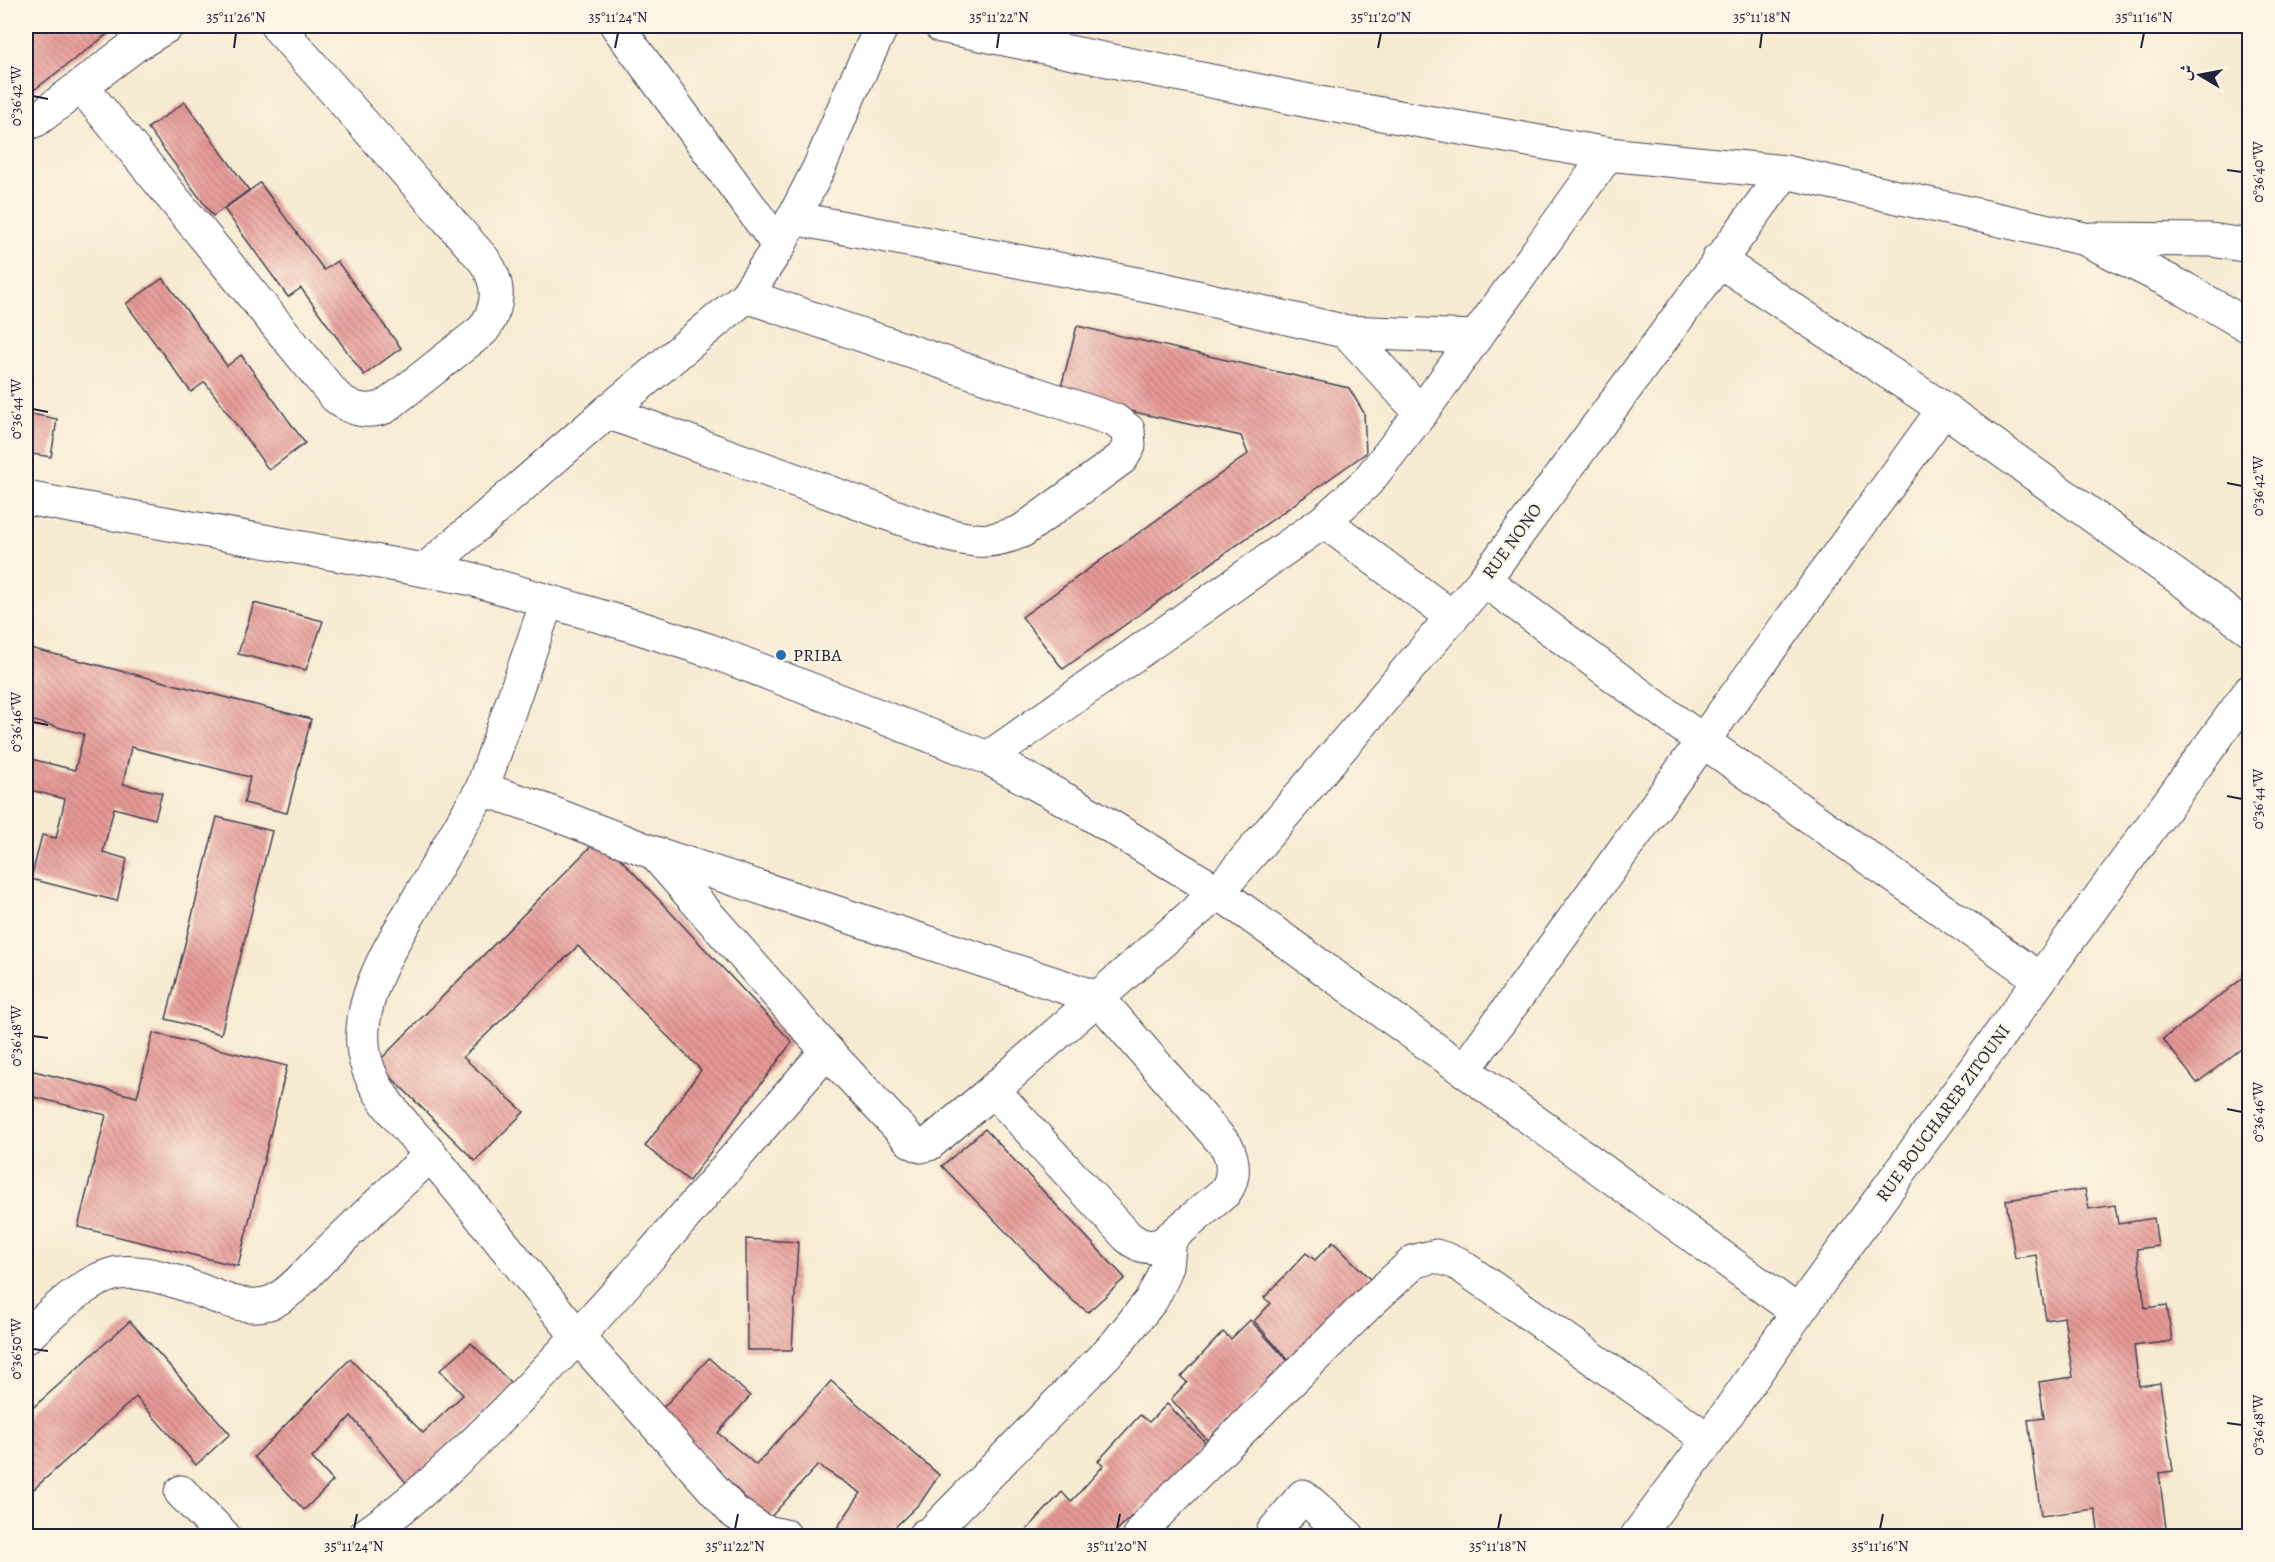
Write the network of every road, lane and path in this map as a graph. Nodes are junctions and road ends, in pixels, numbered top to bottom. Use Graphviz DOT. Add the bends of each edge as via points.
graph roads {
  1 [pos="167,26"];
  2 [pos="277,26"];
  3 [pos="617,26"];
  4 [pos="882,26"];
  5 [pos="941,26"];
  6 [pos="81,87"];
  7 [pos="26,124"];
  8 [pos="1608,154"];
  9 [pos="1785,172"];
  10 [pos="786,232"];
  11 [pos="2085,239"];
  12 [pos="2250,246"];
  13 [pos="1718,260"];
  14 [pos="746,296"];
  15 [pos="2250,327"];
  16 [pos="1347,332"];
  17 [pos="1475,337"];
  18 [pos="1944,409"];
  19 [pos="607,412"];
  20 [pos="1421,413"];
  21 [pos="26,498"];
  22 [pos="1324,521"];
  23 [pos="425,570"];
  24 [pos="1484,580"];
  25 [pos="547,602"];
  26 [pos="1452,617"];
  27 [pos="2250,629"];
  28 [pos="2250,691"];
  29 [pos="1704,742"];
  30 [pos="988,758"];
  31 [pos="482,789"];
  32 [pos="654,853"];
  33 [pos="1218,892"];
  34 [pos="2040,980"];
  35 [pos="1098,998"];
  36 [pos="827,1051"];
  37 [pos="1464,1070"];
  38 [pos="993,1090"];
  39 [pos="431,1155"];
  40 [pos="1170,1239"];
  41 [pos="1798,1312"];
  42 [pos="26,1337"];
  43 [pos="578,1337"];
  44 [pos="1709,1440"];
  45 [pos="181,1492"];
  46 [pos="382,1532"];
  47 [pos="224,1536"];
  48 [pos="785,1536"];
  49 [pos="924,1536"];
  50 [pos="1140,1536"];
  51 [pos="1278,1536"];
  52 [pos="1348,1536"];
  53 [pos="1637,1536"];
  1 -- 6 [label="street"];
  2 -- 6 [label="street" via="493,273 497,287 496,304 483,330 385,408 352,408 335,396"];
  3 -- 10 [label="street"];
  4 -- 10 [label="street"];
  5 -- 8 [label="street" via="1314,102"];
  6 -- 7 [label="street"];
  8 -- 9 [label="street"];
  8 -- 17 [label="street"];
  9 -- 11 [label="street"];
  9 -- 13 [label="street, RUE NONO"];
  10 -- 14 [label="street"];
  10 -- 16 [label="street" via="1162,289"];
  11 -- 12 [label="street" via="2211,240"];
  11 -- 15 [label="street"];
  13 -- 18 [label="street"];
  13 -- 24 [label="street, RUE NONO"];
  14 -- 19 [label="street"];
  14 -- 19 [label="street" via="1114,420 1128,430 1129,446 1122,459 1022,531 987,542 944,534"];
  16 -- 17 [label="street"];
  16 -- 20 [label="street"];
  17 -- 20 [label="street"];
  18 -- 27 [label="street"];
  18 -- 29 [label="street"];
  19 -- 23 [label="street"];
  20 -- 22 [label="street" via="1367,482"];
  21 -- 23 [label="street"];
  22 -- 26 [label="street"];
  22 -- 30 [label="street"];
  23 -- 25 [label="street" via="468,578"];
  24 -- 26 [label="street, RUE NONO"];
  24 -- 29 [label="street"];
  25 -- 30 [label="street" via="711,651"];
  25 -- 31 [label="street"];
  26 -- 33 [label="street, RUE NONO"];
  28 -- 34 [label="street, RUE BOUCHAREB ZITOUNI"];
  29 -- 34 [label="street"];
  29 -- 37 [label="street"];
  30 -- 33 [label="street" via="1077,806"];
  31 -- 32 [label="street"];
  31 -- 39 [label="street" via="389,950 365,1013 362,1034 366,1064 384,1099"];
  32 -- 35 [label="street"];
  32 -- 36 [label="street"];
  33 -- 35 [label="street, RUE NONO"];
  33 -- 37 [label="street"];
  34 -- 41 [label="street, RUE BOUCHAREB ZITOUNI"];
  35 -- 38 [label="street, RUE NONO"];
  35 -- 40 [label="street" via="1231,1156 1231,1184"];
  36 -- 38 [label="street, RUE NONO" via="911,1141 921,1146 929,1144"];
  36 -- 43 [label="street"];
  37 -- 41 [label="street"];
  38 -- 40 [label="street" via="1133,1242 1157,1247"];
  39 -- 42 [label="street" via="291,1289 271,1303 253,1306 231,1302 147,1275 119,1273 72,1296"];
  39 -- 43 [label="street"];
  40 -- 49 [label="street" via="1167,1266 1157,1290 1118,1343"];
  41 -- 44 [label="street, RUE BOUCHAREB ZITOUNI"];
  43 -- 46 [label="street"];
  43 -- 48 [label="street" via="733,1511 762,1531"];
  44 -- 50 [label="street" via="1457,1263 1436,1256 1415,1261 1371,1301 1148,1523"];
  44 -- 53 [label="street, RUE BOUCHAREB ZITOUNI"];
  45 -- 47 [label="street"];
  51 -- 52 [label="street" via="1273,1532 1303,1496"];
}
